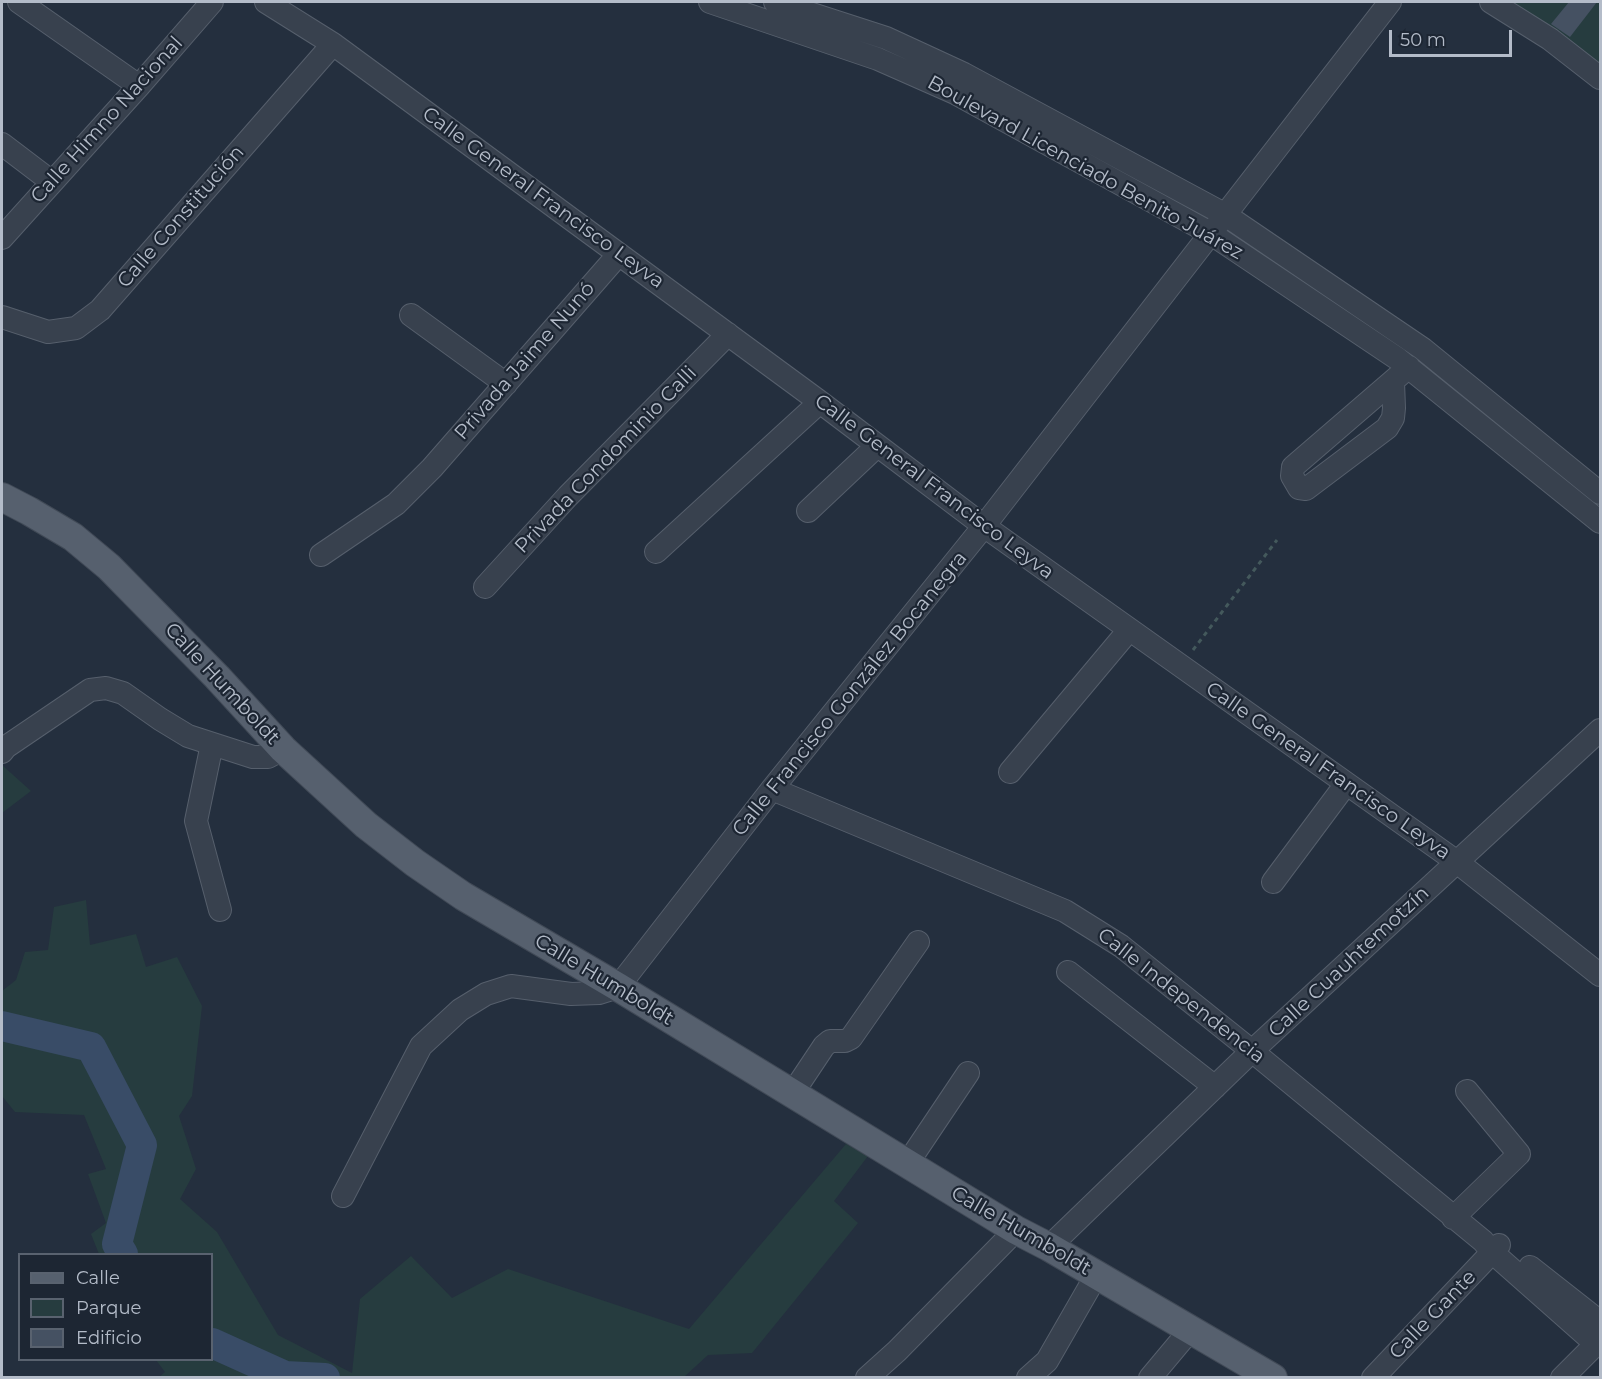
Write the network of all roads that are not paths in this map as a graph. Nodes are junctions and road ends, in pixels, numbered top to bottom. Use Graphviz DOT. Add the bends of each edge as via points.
graph roads {
  1 [pos="19,2"];
  2 [pos="212,2"];
  3 [pos="266,2"];
  4 [pos="710,2"];
  5 [pos="775,2"];
  6 [pos="1390,2"];
  7 [pos="1491,2"];
  8 [pos="333,44"];
  9 [pos="882,48"];
  10 [pos="1600,78"];
  11 [pos="139,86"];
  12 [pos="2,144"];
  13 [pos="52,182"];
  14 [pos="1224,214"];
  15 [pos="1210,233"];
  16 [pos="2,238"];
  17 [pos="619,254"];
  18 [pos="411,315"];
  19 [pos="2,317"];
  20 [pos="728,334"];
  21 [pos="1401,375"];
  22 [pos="506,384"];
  23 [pos="820,402"];
  24 [pos="877,446"];
  25 [pos="1600,494"];
  26 [pos="2,497"];
  27 [pos="808,511"];
  28 [pos="1600,522"];
  29 [pos="984,526"];
  30 [pos="656,552"];
  31 [pos="321,555"];
  32 [pos="485,587"];
  33 [pos="1129,630"];
  34 [pos="1600,730"];
  35 [pos="212,744"];
  36 [pos="283,749"];
  37 [pos="2,752"];
  38 [pos="1010,772"];
  39 [pos="1346,784"];
  40 [pos="772,789"];
  41 [pos="1457,862"];
  42 [pos="1273,882"];
  43 [pos="220,910"];
  44 [pos="918,942"];
  45 [pos="1068,972"];
  46 [pos="1600,975"];
  47 [pos="618,987"];
  48 [pos="1252,1051"];
  49 [pos="968,1073"];
  50 [pos="1215,1087"];
  51 [pos="1467,1091"];
  52 [pos="792,1094"];
  53 [pos="907,1164"];
  54 [pos="344,1196"];
  55 [pos="1453,1218"];
  56 [pos="1016,1230"];
  57 [pos="1491,1246"];
  58 [pos="1049,1247"];
  59 [pos="1097,1274"];
  60 [pos="1191,1329"];
  61 [pos="1599,1335"];
  62 [pos="867,1377"];
  63 [pos="1028,1377"];
  64 [pos="1150,1377"];
  65 [pos="1273,1377"];
  66 [pos="1373,1377"];
  67 [pos="1562,1377"];
  1 -- 11 [label="street"];
  2 -- 11 [label="street, Calle Himno Nacional"];
  3 -- 8 [label="street, Calle General Francisco Leyva"];
  4 -- 9 [label="street, Boulevard Licenciado Benito Juárez"];
  5 -- 9 [label="street, Boulevard Licenciado Benito Juárez"];
  6 -- 14 [label="street, Calle Francisco González Bocanegra"];
  7 -- 10 [label="street" via="1550,39"];
  8 -- 17 [label="street, Calle General Francisco Leyva"];
  8 -- 19 [label="street, Calle Constitución" via="100,310 76,327 48,332"];
  9 -- 14 [label="street, Boulevard Licenciado Benito Juárez" via="964,74"];
  9 -- 15 [label="street, Boulevard Licenciado Benito Juárez" via="955,93"];
  11 -- 13 [label="street, Calle Himno Nacional"];
  12 -- 13 [label="street"];
  13 -- 16 [label="street, Calle Himno Nacional"];
  14 -- 15 [label="street, Calle Francisco González Bocanegra"];
  14 -- 25 [label="street, Boulevard Licenciado Benito Juárez" via="1423,349"];
  15 -- 21 [label="street, Boulevard Licenciado Benito Juárez"];
  15 -- 29 [label="street, Calle Francisco González Bocanegra"];
  17 -- 20 [label="street, Calle General Francisco Leyva"];
  17 -- 22 [label="street, Privada Jaime Nunó"];
  18 -- 22 [label="street"];
  20 -- 23 [label="street, Calle General Francisco Leyva"];
  20 -- 32 [label="street, Privada Condominio Calli" via="568,496"];
  21 -- 21 [label="street" via="1393,418 1387,428 1306,489 1299,488 1292,476 1293,467"];
  21 -- 28 [label="street, Boulevard Licenciado Benito Juárez"];
  22 -- 31 [label="street, Privada Jaime Nunó" via="396,504"];
  23 -- 24 [label="street, Calle General Francisco Leyva"];
  23 -- 30 [label="street"];
  24 -- 27 [label="street"];
  24 -- 29 [label="street, Calle General Francisco Leyva"];
  26 -- 36 [label="main road, Calle Humboldt" via="73,537 109,567"];
  29 -- 33 [label="street, Calle General Francisco Leyva"];
  29 -- 40 [label="street, Calle Francisco González Bocanegra"];
  33 -- 38 [label="street"];
  33 -- 39 [label="street, Calle General Francisco Leyva"];
  34 -- 41 [label="street, Calle Cuauhtemotzín"];
  35 -- 36 [label="street" via="254,757 268,757"];
  35 -- 37 [label="street" via="188,736 123,693 106,688 90,690"];
  35 -- 43 [label="street" via="196,821"];
  36 -- 47 [label="main road, Calle Humboldt" via="366,825 415,863 463,896"];
  39 -- 41 [label="street, Calle General Francisco Leyva"];
  39 -- 42 [label="street"];
  40 -- 47 [label="street, Calle Francisco González Bocanegra"];
  40 -- 48 [label="street, Calle Independencia" via="1065,911 1121,946"];
  41 -- 46 [label="street, Calle General Francisco Leyva"];
  41 -- 48 [label="street, Calle Cuauhtemotzín"];
  44 -- 52 [label="street" via="851,1038 830,1041 824,1046"];
  45 -- 50 [label="street"];
  47 -- 52 [label="main road, Calle Humboldt"];
  47 -- 54 [label="street" via="599,993 572,994 511,986 486,994 460,1010 421,1046"];
  48 -- 50 [label="street, Calle Cuauhtemotzín"];
  48 -- 55 [label="street, Calle Independencia"];
  49 -- 53 [label="street"];
  50 -- 58 [label="street, Calle Cuauhtemotzín"];
  51 -- 55 [label="street" via="1519,1154"];
  52 -- 53 [label="main road, Calle Humboldt"];
  53 -- 56 [label="main road, Calle Humboldt"];
  55 -- 57 [label="street, Calle Independencia"];
  56 -- 58 [label="main road, Calle Humboldt"];
  56 -- 62 [label="street"];
  57 -- 61 [label="street, Calle Independencia"];
  57 -- 66 [label="street, Calle Gante"];
  58 -- 59 [label="main road, Calle Humboldt"];
  59 -- 60 [label="main road, Calle Humboldt"];
  59 -- 63 [label="street" via="1047,1361"];
  60 -- 64 [label="street"];
  60 -- 65 [label="main road, Calle Humboldt"];
  61 -- 67 [label="street"];
}
